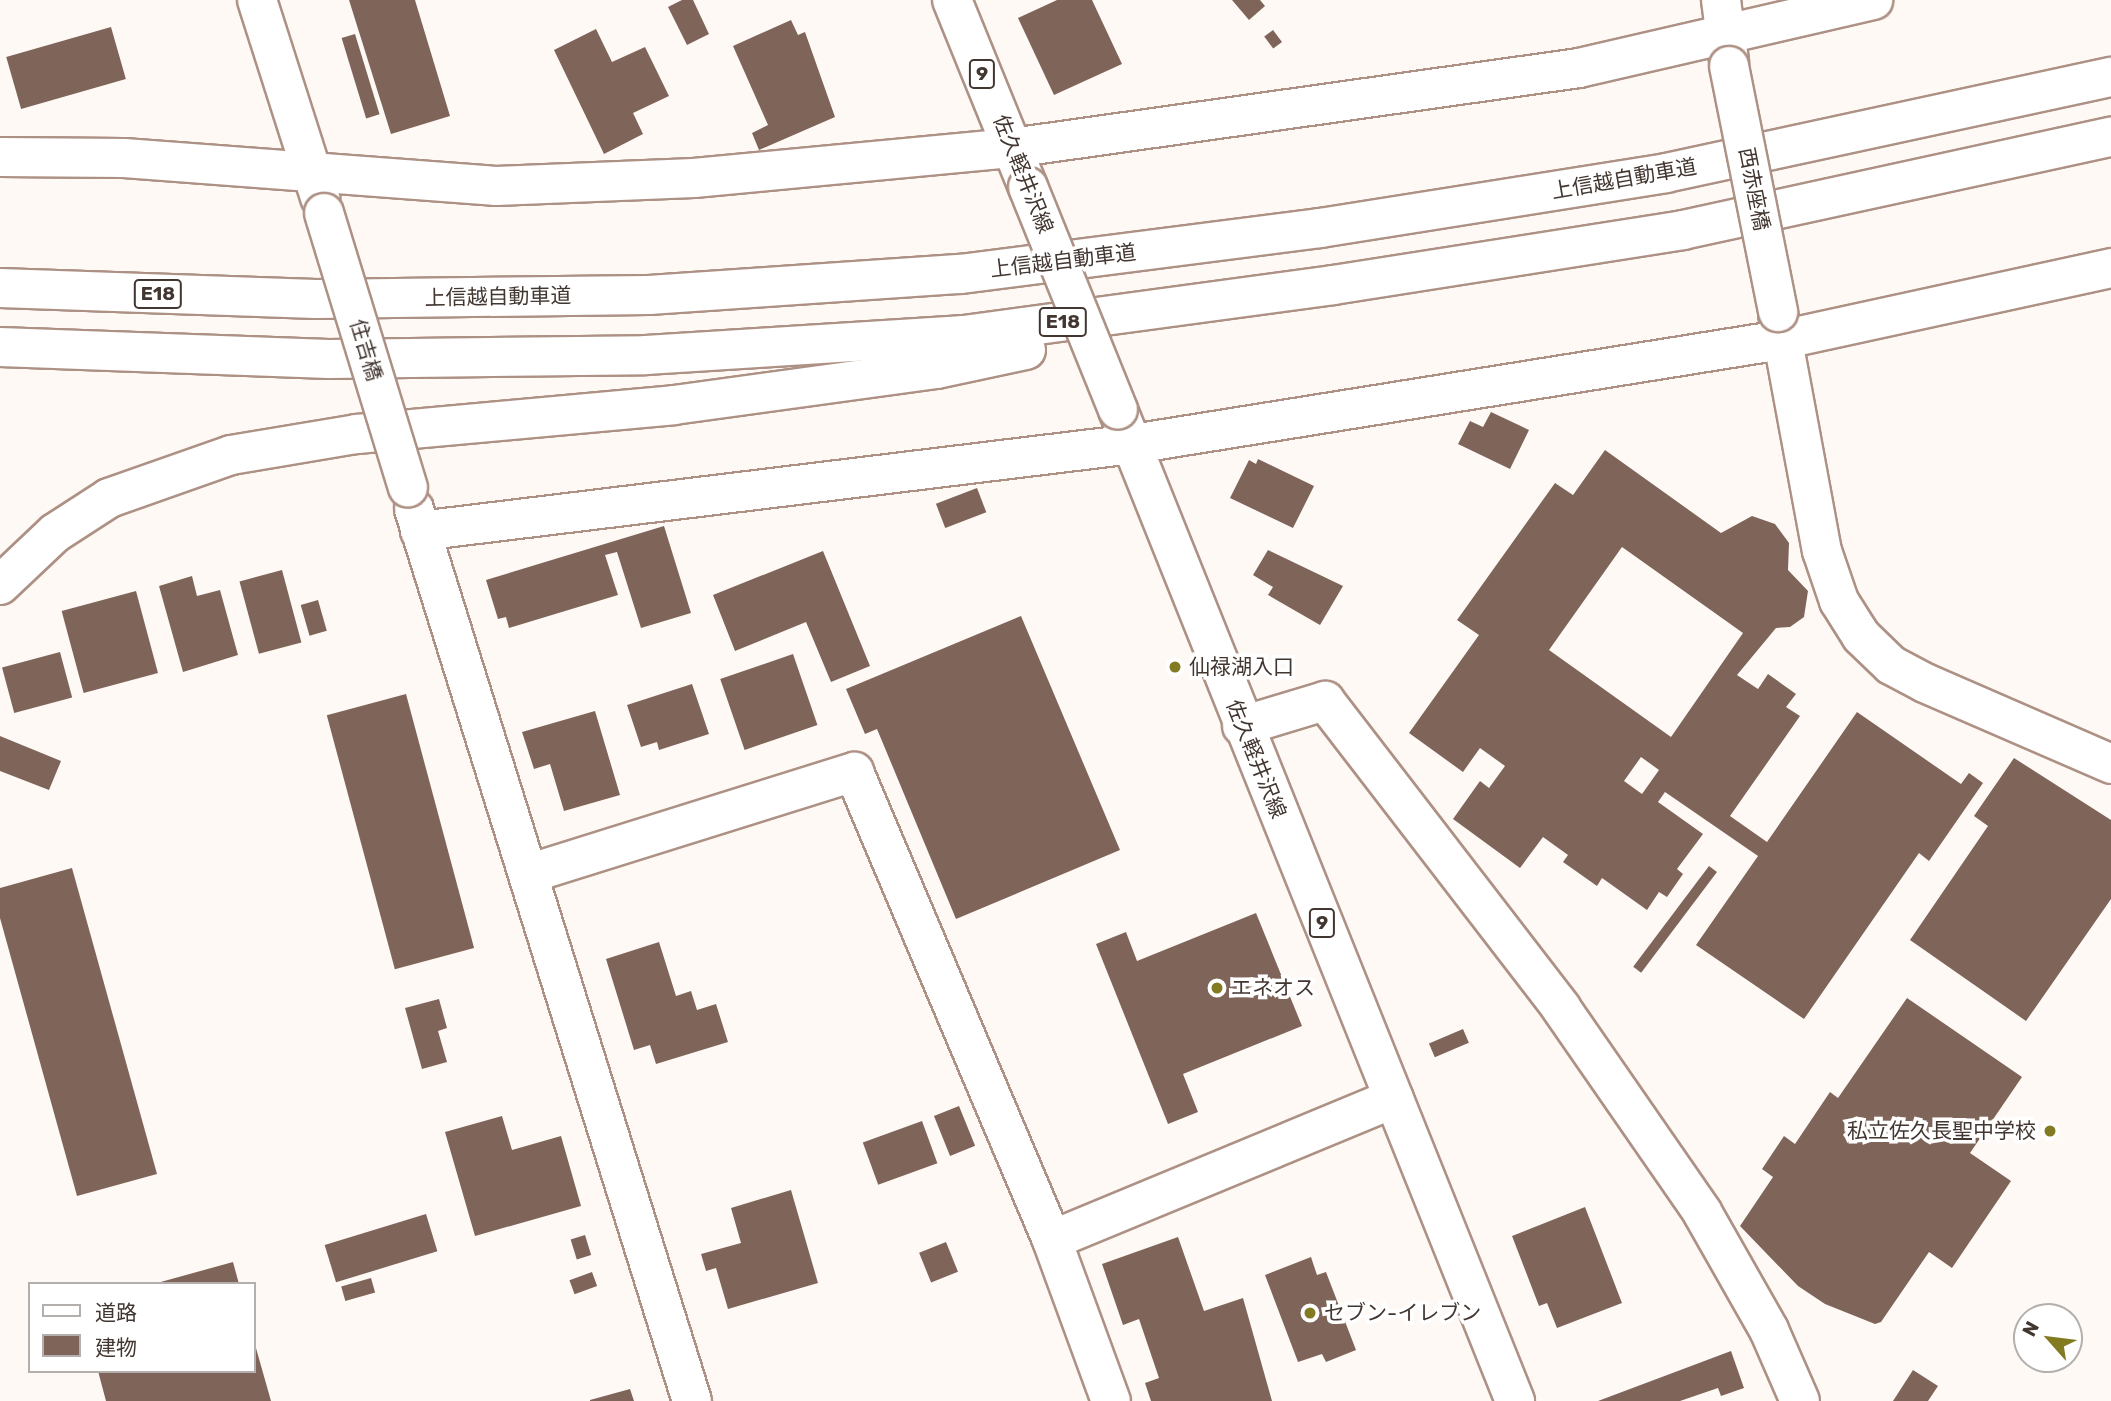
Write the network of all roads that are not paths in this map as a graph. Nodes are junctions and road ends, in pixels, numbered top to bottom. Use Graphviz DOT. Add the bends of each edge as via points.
graph roads {
  1 [pos="257,0"];
  2 [pos="1721,0"];
  3 [pos="1873,0"];
  4 [pos="960,2"];
  5 [pos="1727,52"];
  6 [pos="2111,77"];
  7 [pos="2111,137"];
  8 [pos="1012,148"];
  9 [pos="0,157"];
  10 [pos="315,176"];
  11 [pos="2111,268"];
  12 [pos="0,271"];
  13 [pos="1333,285"];
  14 [pos="0,288"];
  15 [pos="316,299"];
  16 [pos="1779,326"];
  17 [pos="0,346"];
  18 [pos="1125,427"];
  19 [pos="421,531"];
  20 [pos="0,585"];
  21 [pos="1242,726"];
  22 [pos="2111,764"];
  23 [pos="528,873"];
  24 [pos="1394,1098"];
  25 [pos="1052,1240"];
  26 [pos="692,1401"];
  27 [pos="1111,1401"];
  28 [pos="1515,1401"];
  29 [pos="1800,1401"];
  1 -- 10 [label="main road, 住吉橋"];
  2 -- 5 [label="main road, 西赤座橋"];
  3 -- 5 [label="main road"];
  4 -- 8 [label="main road, 佐久軽井沢線 / 9"];
  5 -- 8 [label="main road" via="1579,68"];
  5 -- 16 [label="main road, 西赤座橋, bridge"];
  6 -- 15 [label="main road, 上信越自動車道 / E18" via="1666,173 1320,228 961,274 649,295"];
  7 -- 13 [label="main road, E18" via="1683,230"];
  8 -- 10 [label="main road" via="694,178 496,186"];
  8 -- 18 [label="main road, 佐久軽井沢線 / 9, bridge"];
  9 -- 10 [label="main road" via="124,158"];
  10 -- 19 [label="main road, 住吉橋, bridge"];
  11 -- 16 [label="main road"];
  12 -- 15 [label="main road"];
  13 -- 17 [label="main road, E18" via="964,335 646,355 329,359"];
  13 -- 20 [label="main road" via="937,369 674,405 357,434 231,455 109,498 55,533"];
  14 -- 15 [label="main road, 上信越自動車道 / E18"];
  16 -- 18 [label="main road"];
  16 -- 22 [label="main road, 西赤座橋" via="1822,551 1839,601 1861,636 1891,665 1925,683"];
  18 -- 19 [label="main road"];
  18 -- 21 [label="main road, 佐久軽井沢線 / 9"];
  19 -- 23 [label="main road, 住吉橋"];
  21 -- 24 [label="main road, 佐久軽井沢線 / 9"];
  21 -- 29 [label="main road" via="1325,701 1561,1009 1702,1212 1769,1330"];
  23 -- 25 [label="main road" via="854,772"];
  23 -- 26 [label="main road, 住吉橋"];
  24 -- 25 [label="main road"];
  24 -- 28 [label="main road, 佐久軽井沢線 / 9"];
  25 -- 27 [label="main road"];
}
